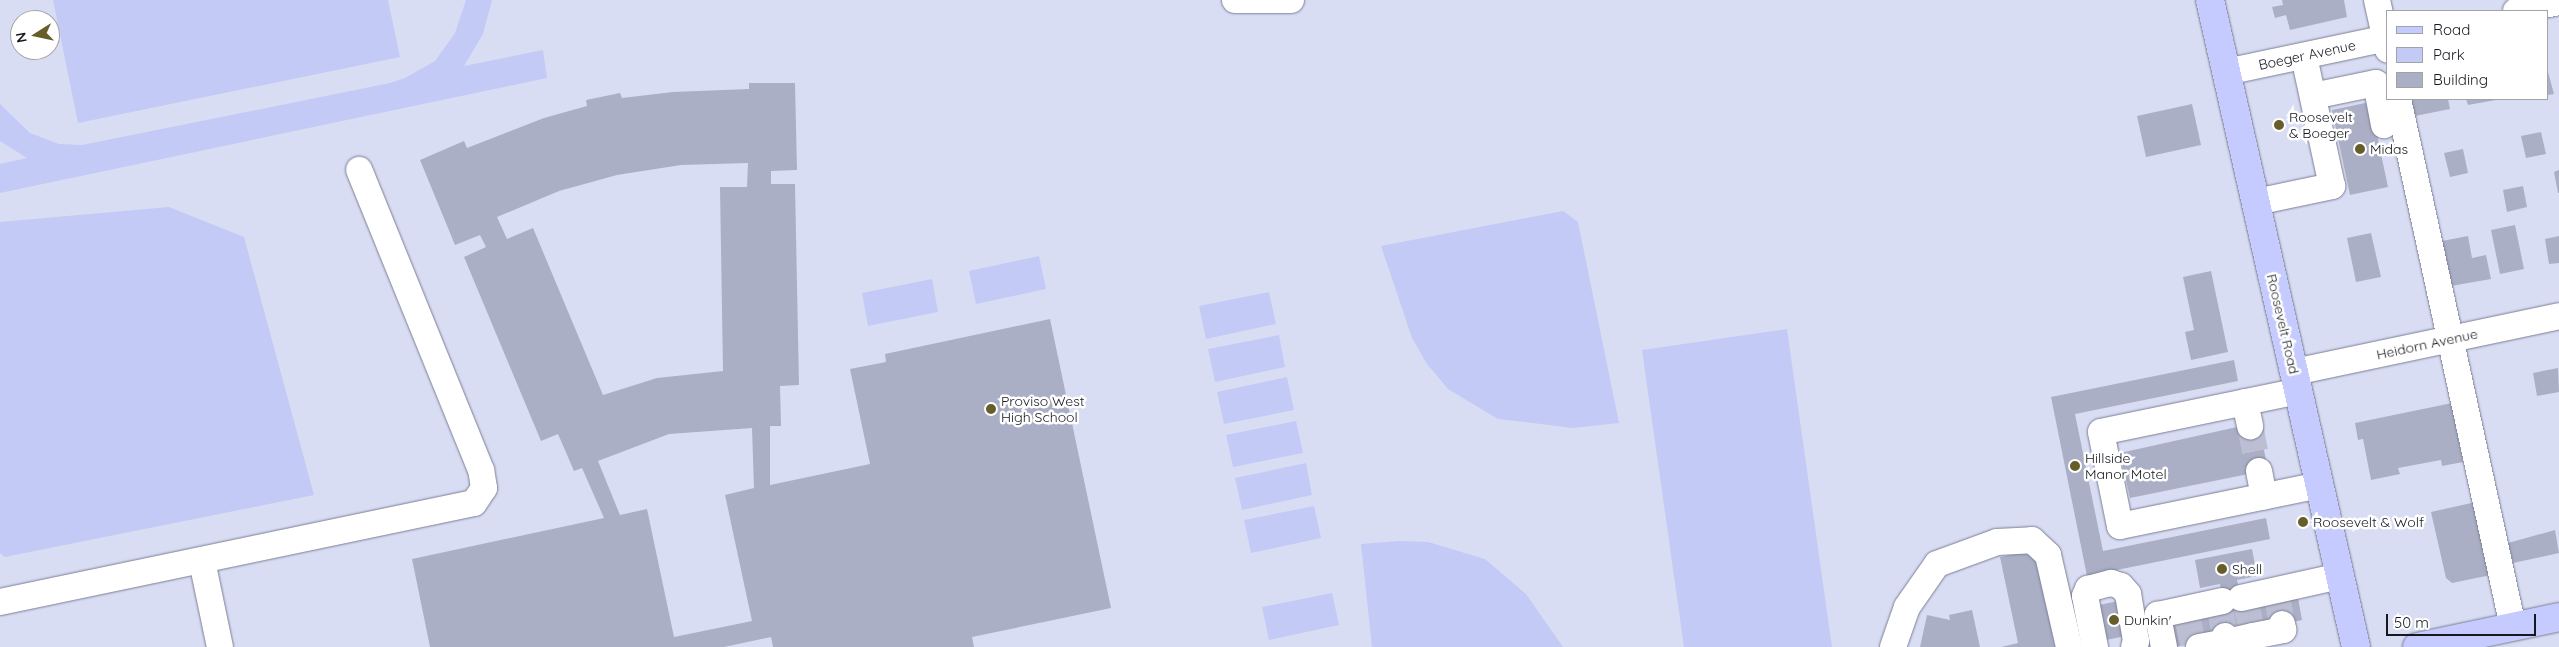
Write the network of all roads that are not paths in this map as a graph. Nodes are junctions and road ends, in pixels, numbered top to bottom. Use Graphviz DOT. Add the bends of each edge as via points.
graph roads {
  1 [pos="1235,0"];
  2 [pos="1291,0"];
  3 [pos="2210,0"];
  4 [pos="2377,0"];
  5 [pos="2559,2"];
  6 [pos="2521,10"];
  7 [pos="2386,38"];
  8 [pos="2386,42"];
  9 [pos="2304,56"];
  10 [pos="2226,72"];
  11 [pos="2313,96"];
  12 [pos="2398,100"];
  13 [pos="2384,125"];
  14 [pos="359,170"];
  15 [pos="2256,202"];
  16 [pos="2559,316"];
  17 [pos="2450,339"];
  18 [pos="2296,382"];
  19 [pos="2259,471"];
  20 [pos="2320,485"];
  21 [pos="2264,497"];
  22 [pos="202,561"];
  23 [pos="2340,576"];
  24 [pos="0,602"];
  25 [pos="2278,605"];
  26 [pos="2559,617"];
  27 [pos="2236,622"];
  28 [pos="2513,627"];
  29 [pos="2192,633"];
  30 [pos="220,647"];
  31 [pos="1893,647"];
  32 [pos="2069,647"];
  33 [pos="2095,647"];
  34 [pos="2134,647"];
  35 [pos="2164,647"];
  36 [pos="2356,647"];
  37 [pos="2417,647"];
  1 -- 2 [label="street"];
  3 -- 10 [label="main road, Roosevelt Road"];
  4 -- 7 [label="street"];
  5 -- 6 [label="street"];
  8 -- 9 [label="street, Boeger Avenue"];
  9 -- 10 [label="street, Boeger Avenue"];
  9 -- 11 [label="street"];
  10 -- 15 [label="main road, Roosevelt Road"];
  11 -- 13 [label="street" via="2376,83"];
  11 -- 15 [label="street" via="2332,186"];
  12 -- 17 [label="street"];
  14 -- 22 [label="street" via="482,470 484,488 474,503 464,508"];
  15 -- 18 [label="main road, Roosevelt Road"];
  16 -- 17 [label="street, Heidorn Avenue"];
  17 -- 18 [label="street, Heidorn Avenue"];
  17 -- 28 [label="street"];
  18 -- 20 [label="main road, Roosevelt Road"];
  18 -- 21 [label="street, Heidorn Avenue" via="2248,414 2101,432 2120,526"];
  19 -- 21 [label="street"];
  20 -- 21 [label="street"];
  20 -- 23 [label="main road, Roosevelt Road"];
  22 -- 24 [label="street"];
  22 -- 30 [label="street"];
  23 -- 25 [label="street"];
  23 -- 36 [label="main road, Roosevelt Road"];
  25 -- 27 [label="street"];
  25 -- 27 [label="street" via="2283,630"];
  26 -- 28 [label="main road"];
  27 -- 29 [label="street"];
  27 -- 29 [label="street"];
  28 -- 37 [label="main road"];
  29 -- 35 [label="street" via="2158,615"];
  31 -- 32 [label="street" via="1906,607 1937,564 1997,542 2032,540 2048,555"];
  33 -- 34 [label="street" via="2085,596 2088,589 2111,583 2121,586 2128,594 2136,641"];
}
